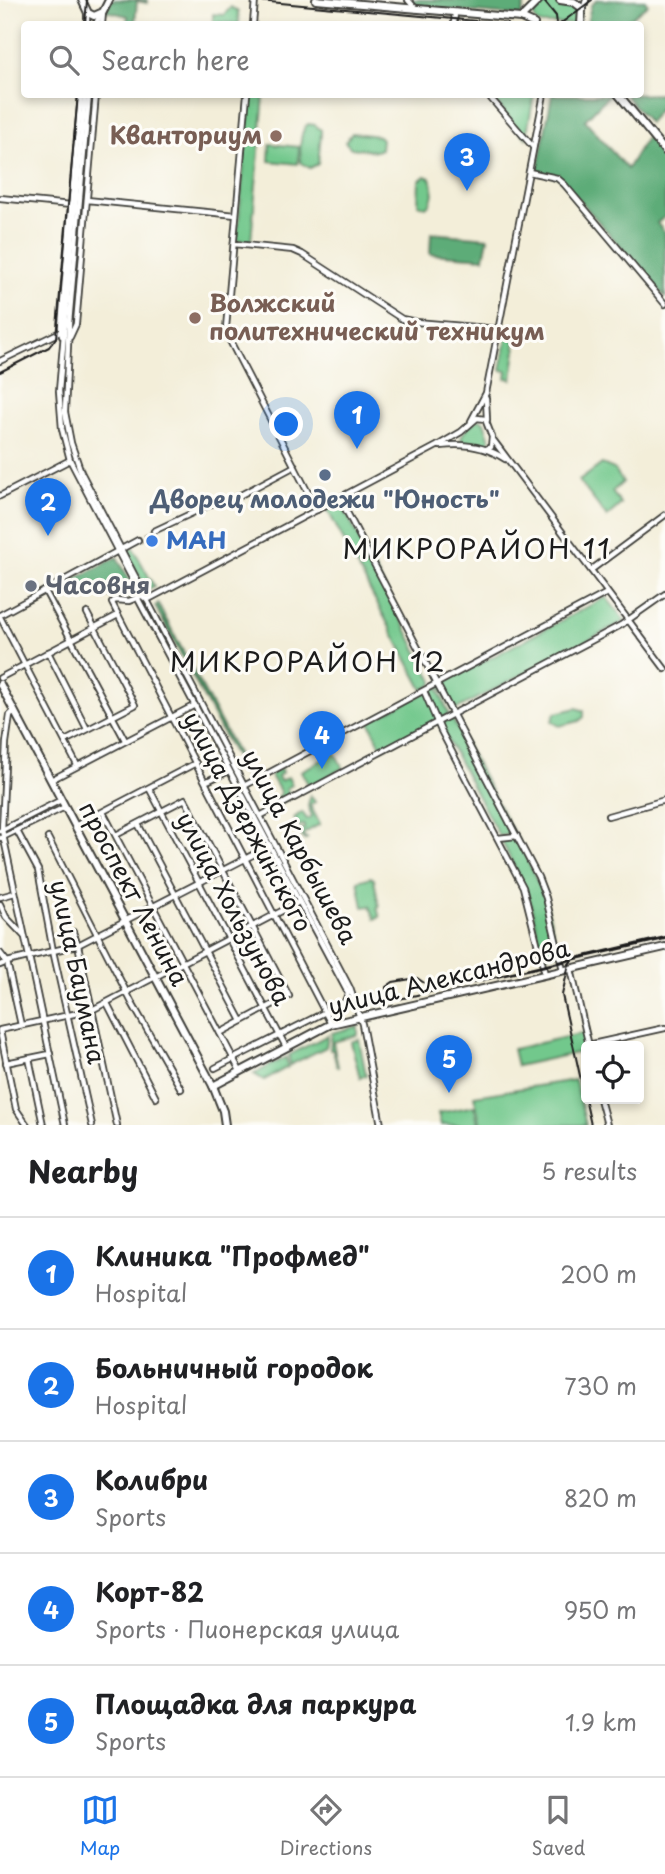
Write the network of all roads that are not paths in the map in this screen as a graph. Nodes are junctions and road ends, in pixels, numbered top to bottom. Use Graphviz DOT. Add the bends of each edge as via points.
graph roads {
  1 [pos="82,0"];
  2 [pos="109,0"];
  3 [pos="255,0"];
  4 [pos="316,0"];
  5 [pos="408,0"];
  6 [pos="560,0"];
  7 [pos="537,1"];
  8 [pos="581,1"];
  9 [pos="416,9"];
  10 [pos="531,9"];
  11 [pos="87,12"];
  12 [pos="455,12"];
  13 [pos="101,13"];
  14 [pos="521,18"];
  15 [pos="90,21"];
  16 [pos="94,21"];
  17 [pos="102,21"];
  18 [pos="253,21"];
  19 [pos="454,21"];
  20 [pos="528,21"];
  21 [pos="534,21"];
  22 [pos="582,21"];
  23 [pos="84,98"];
  24 [pos="85,98"];
  25 [pos="96,98"];
  26 [pos="247,98"];
  27 [pos="491,98"];
  28 [pos="543,98"];
  29 [pos="621,98"];
  30 [pos="533,148"];
  31 [pos="665,151"];
  32 [pos="528,172"];
  33 [pos="0,198"];
  34 [pos="87,200"];
  35 [pos="71,205"];
  36 [pos="236,215"];
  37 [pos="234,244"];
  38 [pos="665,303"];
  39 [pos="498,329"];
  40 [pos="64,331"];
  41 [pos="65,341"];
  42 [pos="0,361"];
  43 [pos="486,394"];
  44 [pos="471,422"];
  45 [pos="488,425"];
  46 [pos="461,432"];
  47 [pos="492,437"];
  48 [pos="465,445"];
  49 [pos="437,446"];
  50 [pos="486,449"];
  51 [pos="70,460"];
  52 [pos="509,462"];
  53 [pos="295,466"];
  54 [pos="0,496"];
  55 [pos="340,499"];
  56 [pos="317,510"];
  57 [pos="665,515"];
  58 [pos="156,532"];
  59 [pos="139,541"];
  60 [pos="120,551"];
  61 [pos="591,570"];
  62 [pos="45,591"];
  63 [pos="145,593"];
  64 [pos="607,593"];
  65 [pos="665,594"];
  66 [pos="155,596"];
  67 [pos="137,597"];
  68 [pos="147,600"];
  69 [pos="87,613"];
  70 [pos="118,615"];
  71 [pos="0,616"];
  72 [pos="628,621"];
  73 [pos="94,627"];
  74 [pos="71,640"];
  75 [pos="48,652"];
  76 [pos="25,664"];
  77 [pos="665,669"];
  78 [pos="0,678"];
  79 [pos="0,684"];
  80 [pos="437,684"];
  81 [pos="424,691"];
  82 [pos="195,705"];
  83 [pos="14,711"];
  84 [pos="453,714"];
  85 [pos="171,716"];
  86 [pos="111,717"];
  87 [pos="438,723"];
  88 [pos="87,729"];
  89 [pos="125,740"];
  90 [pos="3,741"];
  91 [pos="65,741"];
  92 [pos="196,763"];
  93 [pos="77,765"];
  94 [pos="2,769"];
  95 [pos="229,771"];
  96 [pos="51,780"];
  97 [pos="207,781"];
  98 [pos="244,786"];
  99 [pos="149,788"];
  100 [pos="665,800"];
  101 [pos="63,803"];
  102 [pos="162,811"];
  103 [pos="103,812"];
  104 [pos="260,816"];
  105 [pos="608,816"];
  106 [pos="138,824"];
  107 [pos="75,826"];
  108 [pos="1,831"];
  109 [pos="17,831"];
  110 [pos="116,835"];
  111 [pos="517,836"];
  112 [pos="1,837"];
  113 [pos="48,838"];
  114 [pos="498,838"];
  115 [pos="270,846"];
  116 [pos="246,858"];
  117 [pos="223,870"];
  118 [pos="199,883"];
  119 [pos="15,893"];
  120 [pos="175,895"];
  121 [pos="0,897"];
  122 [pos="299,902"];
  123 [pos="0,904"];
  124 [pos="153,906"];
  125 [pos="276,914"];
  126 [pos="125,922"];
  127 [pos="253,926"];
  128 [pos="73,932"];
  129 [pos="99,935"];
  130 [pos="24,936"];
  131 [pos="229,939"];
  132 [pos="78,945"];
  133 [pos="665,947"];
  134 [pos="53,951"];
  135 [pos="205,951"];
  136 [pos="0,953"];
  137 [pos="28,956"];
  138 [pos="7,962"];
  139 [pos="183,963"];
  140 [pos="0,965"];
  141 [pos="571,968"];
  142 [pos="563,970"];
  143 [pos="545,974"];
  144 [pos="155,977"];
  145 [pos="128,993"];
  146 [pos="107,1003"];
  147 [pos="265,1009"];
  148 [pos="92,1010"];
  149 [pos="326,1012"];
  150 [pos="67,1015"];
  151 [pos="360,1017"];
  152 [pos="43,1021"];
  153 [pos="242,1021"];
  154 [pos="331,1024"];
  155 [pos="21,1025"];
  156 [pos="665,1028"];
  157 [pos="0,1031"];
  158 [pos="220,1033"];
  159 [pos="280,1036"];
  160 [pos="588,1041"];
  161 [pos="607,1041"];
  162 [pos="286,1047"];
  163 [pos="50,1054"];
  164 [pos="29,1058"];
  165 [pos="233,1059"];
  166 [pos="6,1063"];
  167 [pos="215,1068"];
  168 [pos="240,1071"];
  169 [pos="213,1086"];
  170 [pos="181,1089"];
  171 [pos="156,1098"];
  172 [pos="601,1104"];
  173 [pos="27,1125"];
  174 [pos="43,1125"];
  175 [pos="65,1125"];
  176 [pos="92,1125"];
  177 [pos="117,1125"];
  178 [pos="225,1125"];
  179 [pos="381,1125"];
  180 [pos="607,1125"];
  1 -- 11 [label="main road"];
  2 -- 13 [label="main road"];
  3 -- 18 [label="street"];
  4 -- 9 [label="main road"];
  5 -- 9 [label="street"];
  6 -- 8 [label="main road"];
  7 -- 10 [label="main road"];
  8 -- 22 [label="main road"];
  9 -- 12 [label="main road"];
  10 -- 14 [label="main road"];
  10 -- 21 [label="main road"];
  11 -- 13 [label="main road"];
  11 -- 15 [label="street"];
  12 -- 14 [label="main road"];
  12 -- 19 [label="street"];
  13 -- 16 [label="street"];
  13 -- 17 [label="street"];
  14 -- 20 [label="main road"];
  23 -- 35 [label="street, улица Карбышева"];
  24 -- 40 [label="street, улица Карбышева"];
  25 -- 34 [label="street, улица Карбышева"];
  26 -- 36 [label="street"];
  27 -- 30 [label="street"];
  28 -- 30 [label="street"];
  29 -- 31 [label="main road"];
  30 -- 32 [label="street"];
  32 -- 38 [label="street" via="564,184"];
  32 -- 39 [label="street"];
  33 -- 35 [label="street"];
  34 -- 36 [label="street"];
  34 -- 41 [label="street, улица Карбышева" via="76,324"];
  35 -- 40 [label="street, улица Карбышева"];
  36 -- 37 [label="street"];
  37 -- 39 [label="street" via="298,252 407,321"];
  37 -- 53 [label="street" via="228,337"];
  39 -- 43 [label="street"];
  40 -- 41 [label="street, улица Карбышева"];
  40 -- 42 [label="street"];
  41 -- 51 [label="street, улица Карбышева" via="59,391"];
  41 -- 60 [label="street, улица Карбышева" via="64,392 71,443"];
  43 -- 44 [label="street"];
  43 -- 45 [label="street"];
  44 -- 45 [label="street" via="481,418"];
  44 -- 46 [label="street"];
  45 -- 47 [label="street"];
  46 -- 48 [label="street"];
  46 -- 49 [label="street"];
  47 -- 50 [label="street" via="491,447"];
  47 -- 52 [label="street"];
  48 -- 49 [label="street"];
  48 -- 50 [label="street"];
  49 -- 55 [label="street"];
  50 -- 52 [label="street"];
  51 -- 54 [label="street"];
  51 -- 60 [label="street, улица Карбышева"];
  52 -- 61 [label="street"];
  53 -- 56 [label="street"];
  53 -- 58 [label="street"];
  55 -- 56 [label="street"];
  55 -- 80 [label="street"];
  56 -- 66 [label="street"];
  57 -- 61 [label="street"];
  59 -- 60 [label="street"];
  60 -- 62 [label="street"];
  60 -- 63 [label="street, улица Карбышева"];
  60 -- 68 [label="street, улица Карбышева"];
  61 -- 64 [label="street"];
  62 -- 71 [label="street"];
  62 -- 74 [label="street"];
  63 -- 66 [label="street"];
  63 -- 68 [label="street, улица Карбышева"];
  64 -- 72 [label="street"];
  64 -- 80 [label="street"];
  65 -- 72 [label="street"];
  66 -- 68 [label="street"];
  67 -- 68 [label="street"];
  67 -- 70 [label="street, улица Дзержинского" via="115,600 112,603"];
  67 -- 82 [label="street"];
  68 -- 98 [label="street, улица Карбышева"];
  69 -- 73 [label="street"];
  70 -- 73 [label="street"];
  70 -- 85 [label="street, улица Дзержинского"];
  71 -- 76 [label="street"];
  72 -- 77 [label="street"];
  72 -- 84 [label="street"];
  73 -- 74 [label="street"];
  73 -- 86 [label="street" via="135,705"];
  74 -- 75 [label="street"];
  74 -- 86 [label="street"];
  75 -- 76 [label="street"];
  75 -- 88 [label="street"];
  76 -- 78 [label="street"];
  76 -- 91 [label="street"];
  79 -- 83 [label="main road, проспект Ленина"];
  80 -- 81 [label="street"];
  80 -- 84 [label="street"];
  81 -- 87 [label="street"];
  81 -- 98 [label="street"];
  82 -- 85 [label="street"];
  82 -- 95 [label="street"];
  83 -- 90 [label="street"];
  83 -- 96 [label="main road, проспект Ленина"];
  84 -- 87 [label="street"];
  84 -- 111 [label="street"];
  85 -- 89 [label="street"];
  85 -- 92 [label="street, улица Дзержинского"];
  86 -- 88 [label="street"];
  86 -- 89 [label="street"];
  87 -- 104 [label="street"];
  87 -- 114 [label="street"];
  88 -- 91 [label="street"];
  89 -- 93 [label="street"];
  90 -- 94 [label="street"];
  91 -- 93 [label="street"];
  92 -- 97 [label="street, улица Дзержинского"];
  92 -- 99 [label="street"];
  93 -- 96 [label="street"];
  94 -- 108 [label="street"];
  95 -- 97 [label="street"];
  95 -- 115 [label="street"];
  96 -- 101 [label="main road, проспект Ленина"];
  97 -- 116 [label="street, улица Дзержинского"];
  98 -- 104 [label="street, улица Карбышева"];
  99 -- 102 [label="street, улица Хользунова"];
  99 -- 103 [label="street"];
  100 -- 105 [label="street"];
  101 -- 107 [label="main road, проспект Ленина"];
  101 -- 108 [label="street"];
  101 -- 109 [label="street"];
  102 -- 106 [label="street"];
  102 -- 117 [label="street" via="185,799"];
  102 -- 118 [label="street, улица Хользунова"];
  103 -- 107 [label="street"];
  103 -- 110 [label="street"];
  104 -- 151 [label="street, улица Карбышева" via="350,988"];
  106 -- 110 [label="street"];
  106 -- 120 [label="street"];
  107 -- 126 [label="main road, проспект Ленина"];
  108 -- 112 [label="street"];
  109 -- 112 [label="street"];
  109 -- 134 [label="street, улица Баумана" via="38,870"];
  110 -- 124 [label="street"];
  111 -- 114 [label="street"];
  111 -- 142 [label="street" via="541,884"];
  112 -- 119 [label="street"];
  113 -- 129 [label="street"];
  114 -- 143 [label="street" via="528,897"];
  115 -- 116 [label="street"];
  115 -- 122 [label="street"];
  116 -- 117 [label="street"];
  116 -- 125 [label="street, улица Дзержинского"];
  117 -- 118 [label="street"];
  117 -- 127 [label="street"];
  118 -- 120 [label="street"];
  118 -- 131 [label="street, улица Хользунова"];
  119 -- 121 [label="street"];
  119 -- 130 [label="street"];
  120 -- 124 [label="street"];
  120 -- 135 [label="street"];
  122 -- 125 [label="street"];
  122 -- 149 [label="street" via="348,993 345,1002"];
  123 -- 130 [label="street"];
  124 -- 126 [label="street"];
  124 -- 139 [label="street"];
  125 -- 127 [label="street"];
  125 -- 149 [label="street, улица Дзержинского"];
  126 -- 129 [label="street"];
  126 -- 144 [label="main road, проспект Ленина"];
  127 -- 131 [label="street"];
  127 -- 147 [label="street" via="289,996"];
  128 -- 132 [label="street"];
  129 -- 132 [label="street"];
  129 -- 145 [label="street"];
  130 -- 137 [label="street"];
  131 -- 135 [label="street"];
  131 -- 147 [label="street, улица Хользунова"];
  132 -- 134 [label="street"];
  132 -- 148 [label="street"];
  133 -- 141 [label="main road, улица Александрова"];
  134 -- 137 [label="street"];
  134 -- 150 [label="street, улица Баумана"];
  135 -- 139 [label="street"];
  135 -- 153 [label="street"];
  136 -- 138 [label="street"];
  137 -- 138 [label="street"];
  137 -- 152 [label="street"];
  138 -- 140 [label="street"];
  138 -- 155 [label="street"];
  139 -- 144 [label="street"];
  139 -- 158 [label="street"];
  141 -- 142 [label="main road, улица Александрова"];
  141 -- 160 [label="street"];
  142 -- 143 [label="main road, улица Александрова"];
  143 -- 151 [label="main road, улица Александрова"];
  144 -- 145 [label="street"];
  144 -- 169 [label="main road, проспект Ленина"];
  145 -- 146 [label="street"];
  145 -- 170 [label="street"];
  146 -- 148 [label="street"];
  146 -- 171 [label="street"];
  147 -- 153 [label="street"];
  147 -- 159 [label="street, улица Хользунова"];
  148 -- 150 [label="street"];
  148 -- 177 [label="street"];
  149 -- 154 [label="street, улица Дзержинского"];
  149 -- 159 [label="street"];
  150 -- 152 [label="street"];
  150 -- 176 [label="street, улица Баумана"];
  151 -- 154 [label="main road, улица Александрова"];
  151 -- 179 [label="street, улица Карбышева"];
  152 -- 155 [label="street"];
  152 -- 163 [label="street"];
  153 -- 158 [label="street"];
  154 -- 162 [label="main road, улица Александрова"];
  155 -- 157 [label="street"];
  156 -- 161 [label="street"];
  157 -- 166 [label="street"];
  158 -- 165 [label="street"];
  159 -- 162 [label="street, улица Хользунова"];
  159 -- 165 [label="street"];
  162 -- 168 [label="main road, улица Александрова"];
  163 -- 164 [label="street"];
  163 -- 175 [label="street"];
  164 -- 166 [label="street"];
  164 -- 174 [label="street"];
  165 -- 167 [label="street"];
  165 -- 168 [label="street"];
  166 -- 173 [label="street" via="16,1109"];
  168 -- 169 [label="main road, улица Александрова"];
  169 -- 178 [label="main road, проспект Ленина"];
  172 -- 180 [label="street"];
}
